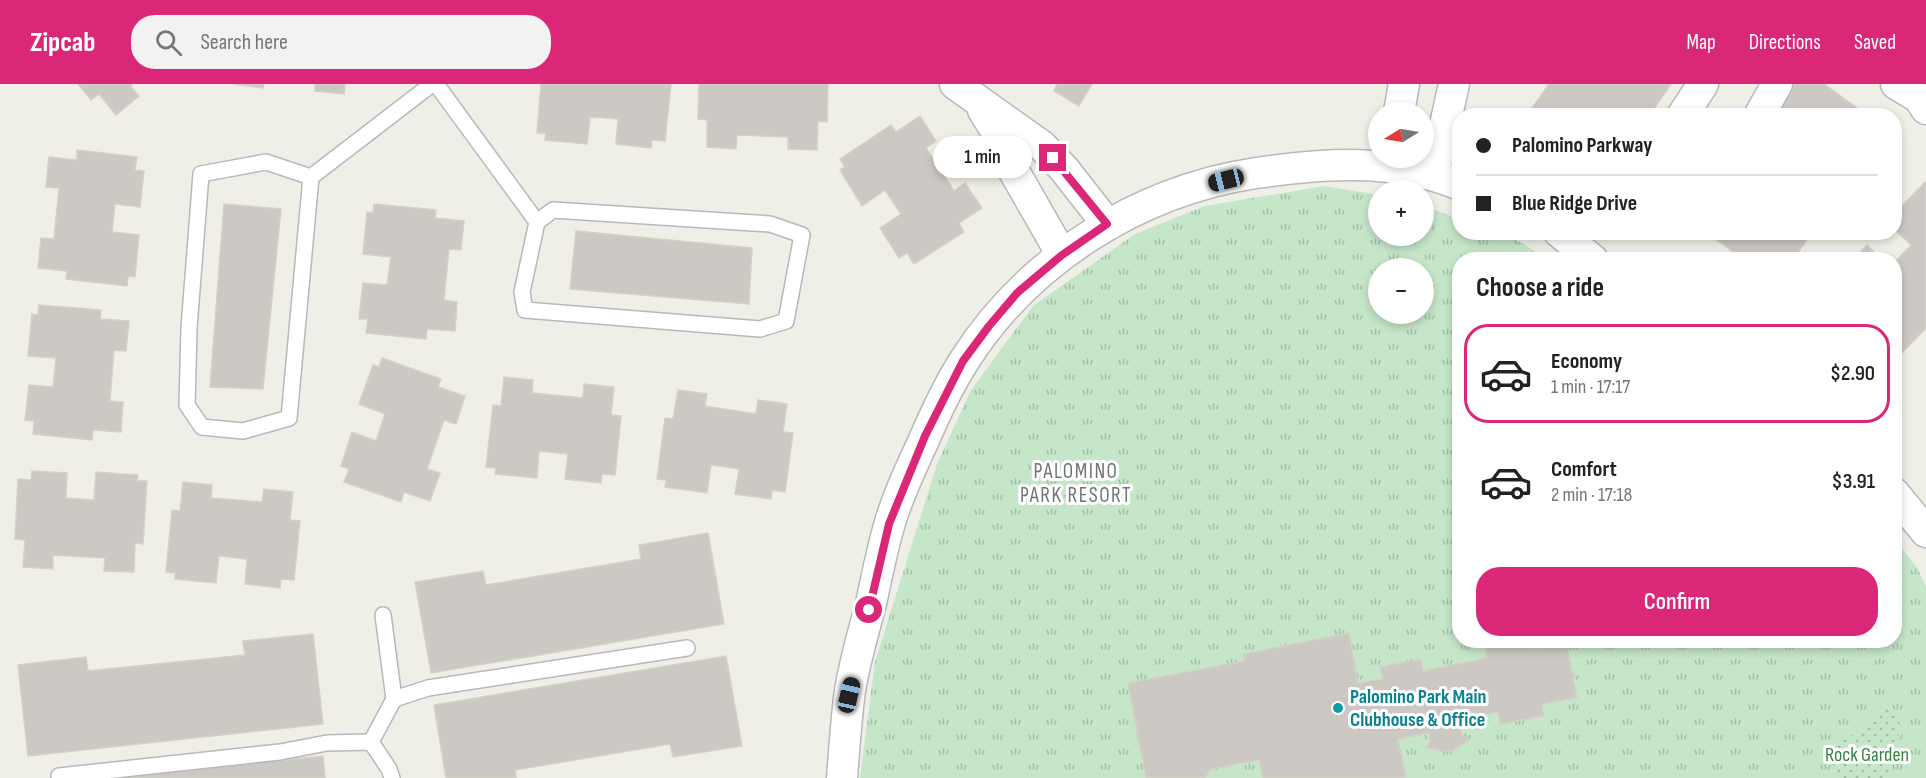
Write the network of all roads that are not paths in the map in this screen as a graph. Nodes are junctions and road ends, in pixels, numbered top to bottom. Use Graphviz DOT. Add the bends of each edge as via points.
graph roads {
  1 [pos="434,84"];
  2 [pos="1404,84"];
  3 [pos="1454,84"];
  4 [pos="1703,84"];
  5 [pos="1777,84"];
  6 [pos="1898,85"];
  7 [pos="966,92"];
  8 [pos="1401,102"];
  9 [pos="1452,108"];
  10 [pos="1687,108"];
  11 [pos="1764,108"];
  12 [pos="1926,109"];
  13 [pos="1452,111"];
  14 [pos="1368,163"];
  15 [pos="1409,168"];
  16 [pos="311,177"];
  17 [pos="1447,180"];
  18 [pos="537,222"];
  19 [pos="1107,224"];
  20 [pos="1569,240"];
  21 [pos="1583,252"];
  22 [pos="1062,255"];
  23 [pos="1902,502"];
  24 [pos="1926,531"];
  25 [pos="383,615"];
  26 [pos="687,648"];
  27 [pos="394,699"];
  28 [pos="371,742"];
  29 [pos="59,776"];
  30 [pos="392,778"];
  31 [pos="842,778"];
  1 -- 16 [label="lane"];
  1 -- 18 [label="lane"];
  2 -- 8 [label="street"];
  3 -- 9 [label="street"];
  4 -- 10 [label="street"];
  5 -- 11 [label="street"];
  6 -- 12 [label="street" via="1919,98"];
  7 -- 19 [label="street" via="1042,147"];
  7 -- 22 [label="street"];
  13 -- 17 [label="street"];
  14 -- 19 [label="street" via="1241,176 1194,187"];
  15 -- 17 [label="street"];
  16 -- 16 [label="lane" via="266,162 201,174 187,405 202,427 243,431 289,418"];
  18 -- 18 [label="lane" via="522,292 525,310 760,329 786,321 802,235 770,224 553,210"];
  19 -- 22 [label="street"];
  20 -- 21 [label="street"];
  22 -- 31 [label="street" via="1017,293 963,361 917,454 886,536 849,695"];
  23 -- 24 [label="street"];
  25 -- 27 [label="lane"];
  26 -- 27 [label="lane" via="428,688"];
  27 -- 28 [label="lane"];
  28 -- 29 [label="lane" via="327,743 280,752"];
  28 -- 30 [label="lane"];
}
